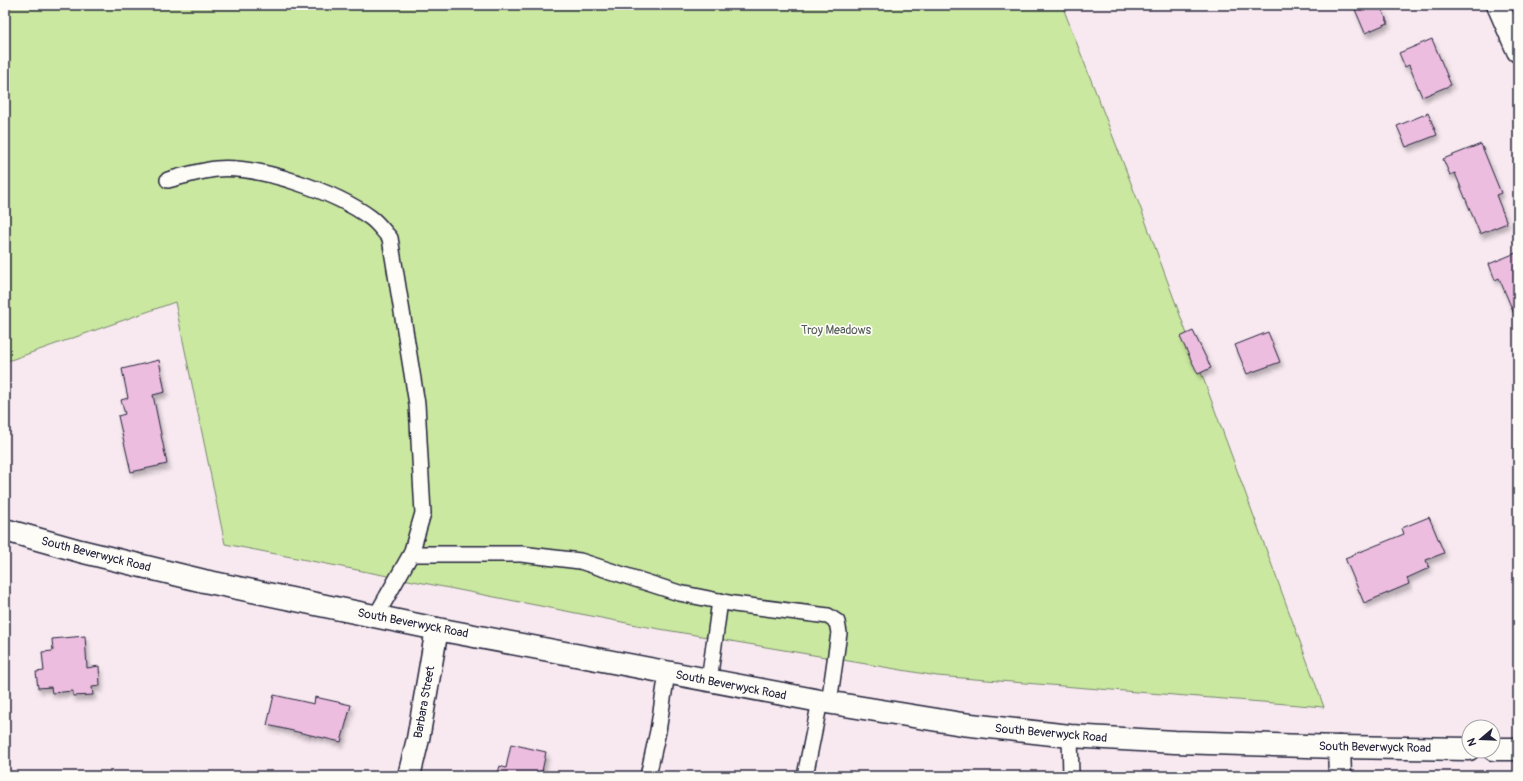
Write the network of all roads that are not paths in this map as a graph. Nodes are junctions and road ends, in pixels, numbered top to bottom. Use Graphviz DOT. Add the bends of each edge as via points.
graph roads {
  1 [pos="1498,5"];
  2 [pos="1518,52"];
  3 [pos="168,180"];
  4 [pos="5,530"];
  5 [pos="411,554"];
  6 [pos="720,601"];
  7 [pos="376,616"];
  8 [pos="437,629"];
  9 [pos="667,673"];
  10 [pos="709,681"];
  11 [pos="825,702"];
  12 [pos="1070,736"];
  13 [pos="1340,747"];
  14 [pos="1461,748"];
  15 [pos="1501,749"];
  16 [pos="1518,749"];
  17 [pos="409,776"];
  18 [pos="648,776"];
  19 [pos="805,776"];
  20 [pos="1072,776"];
  21 [pos="1340,776"];
  1 -- 2 [label="main road"];
  3 -- 5 [label="lane" via="216,169 250,171 283,178 332,195 372,218 390,238 417,404 424,513"];
  4 -- 7 [label="main road, South Beverwyck Road" via="204,581"];
  5 -- 6 [label="lane" via="521,554 580,560 680,593"];
  5 -- 7 [label="lane"];
  6 -- 10 [label="lane"];
  6 -- 11 [label="lane" via="828,616 837,622 839,633"];
  7 -- 8 [label="main road, South Beverwyck Road"];
  8 -- 9 [label="main road, South Beverwyck Road"];
  8 -- 17 [label="main road, Barbara Street"];
  9 -- 10 [label="main road, South Beverwyck Road"];
  9 -- 18 [label="lane"];
  10 -- 11 [label="main road, South Beverwyck Road"];
  11 -- 12 [label="main road, South Beverwyck Road" via="962,724"];
  11 -- 19 [label="lane"];
  12 -- 13 [label="main road, South Beverwyck Road"];
  12 -- 20 [label="lane"];
  13 -- 14 [label="main road, South Beverwyck Road"];
  13 -- 21 [label="main road"];
  15 -- 16 [label="main road"];
}
